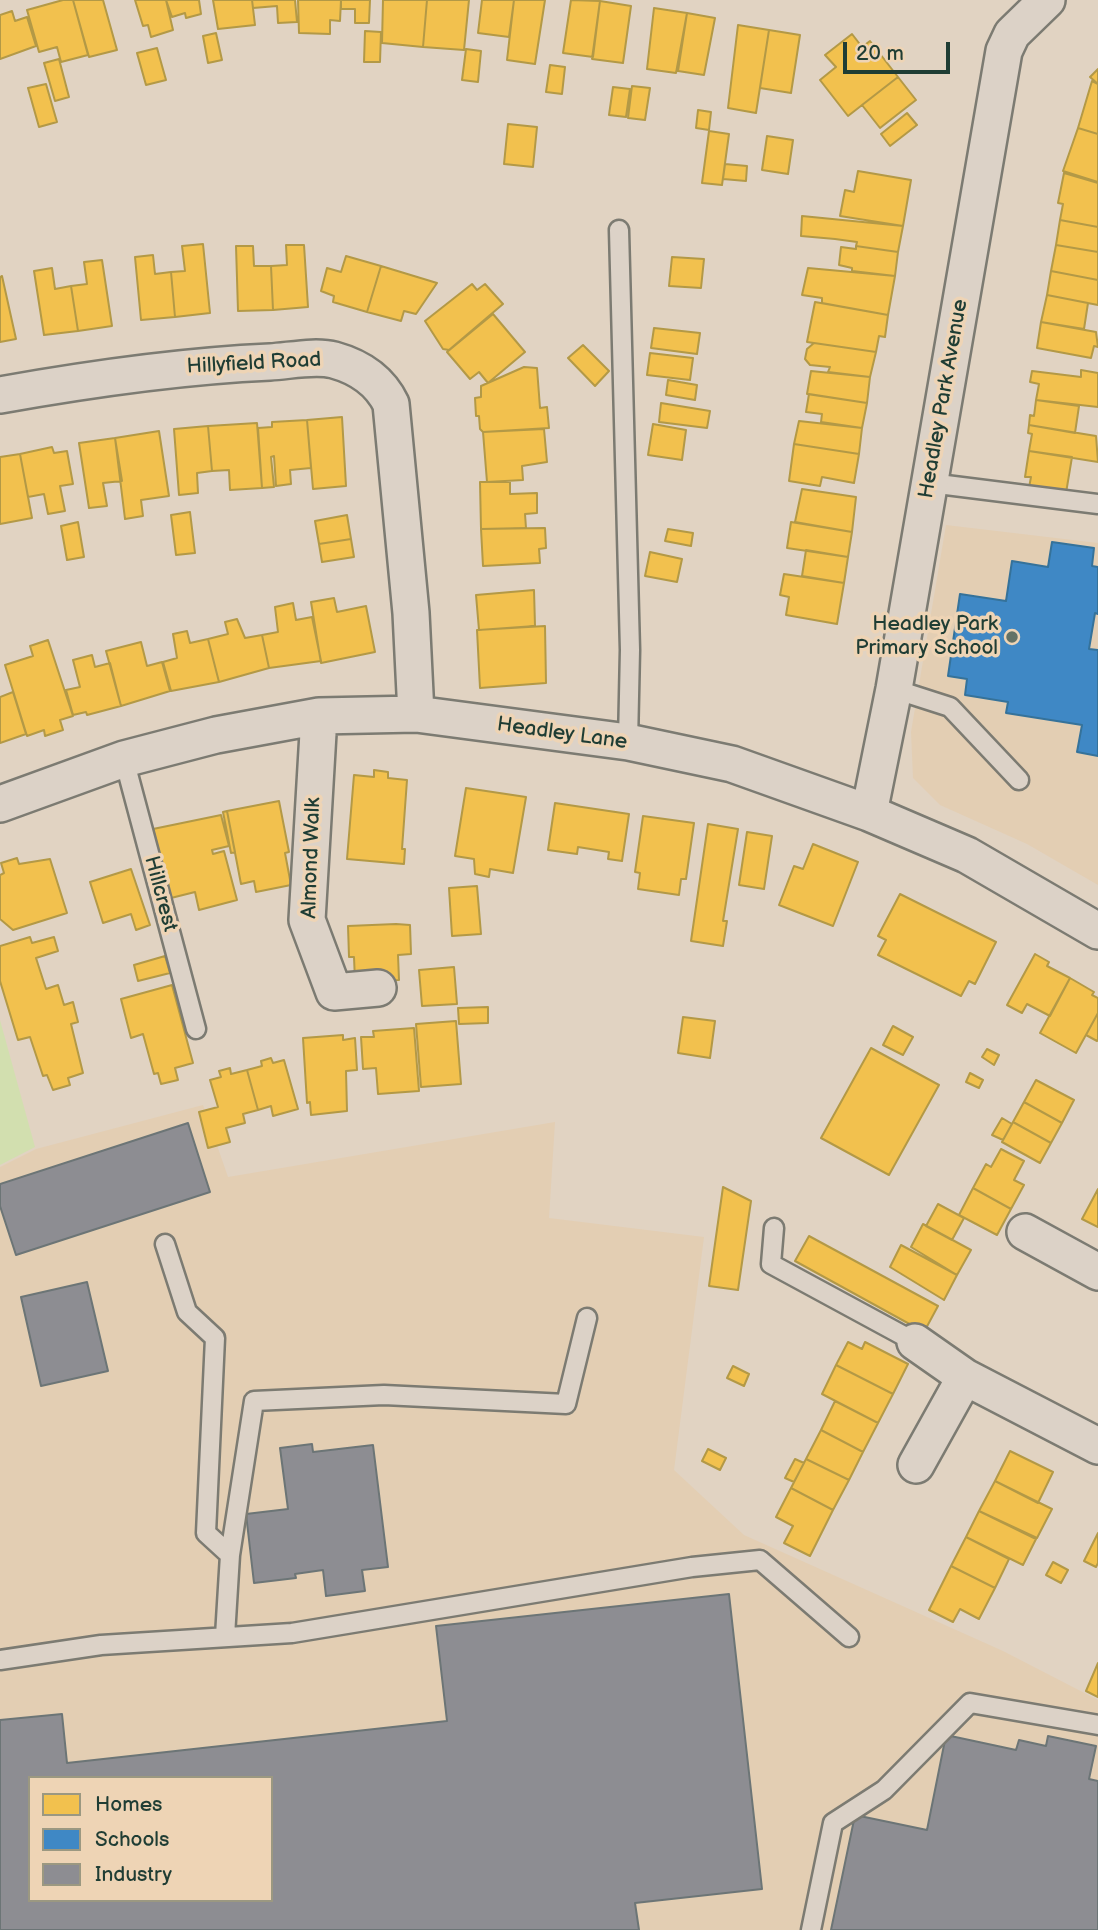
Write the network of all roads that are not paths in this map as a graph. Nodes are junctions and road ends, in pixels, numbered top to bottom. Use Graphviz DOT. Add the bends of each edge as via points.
graph roads {
  1 [pos="1039,1"];
  2 [pos="619,230"];
  3 [pos="0,395"];
  4 [pos="930,483"];
  5 [pos="1098,504"];
  6 [pos="894,690"];
  7 [pos="416,714"];
  8 [pos="318,716"];
  9 [pos="628,742"];
  10 [pos="124,759"];
  11 [pos="1019,780"];
  12 [pos="0,804"];
  13 [pos="869,813"];
  14 [pos="1098,931"];
  15 [pos="378,988"];
  16 [pos="196,1029"];
  17 [pos="774,1228"];
  18 [pos="1025,1232"];
  19 [pos="165,1244"];
  20 [pos="1098,1272"];
  21 [pos="587,1318"];
  22 [pos="915,1342"];
  23 [pos="965,1377"];
  24 [pos="1096,1438"];
  25 [pos="916,1465"];
  26 [pos="230,1555"];
  27 [pos="225,1636"];
  28 [pos="849,1637"];
  29 [pos="0,1660"];
  30 [pos="1098,1725"];
  31 [pos="811,1930"];
  1 -- 4 [label="street, Headley Park Avenue" via="1004,51"];
  2 -- 9 [label="lane" via="630,650"];
  3 -- 7 [label="street, Hillyfield Road" via="94,378 331,359 382,387 391,404"];
  4 -- 5 [label="lane"];
  4 -- 6 [label="street, Headley Park Avenue"];
  6 -- 11 [label="lane" via="950,708"];
  6 -- 13 [label="street, Headley Park Avenue"];
  7 -- 8 [label="street, Headley Lane"];
  7 -- 9 [label="street, Headley Lane"];
  8 -- 10 [label="street, Headley Lane" via="216,735"];
  8 -- 15 [label="street, Almond Walk" via="307,920 334,992"];
  9 -- 13 [label="street, Headley Lane" via="732,764"];
  10 -- 12 [label="street, Headley Lane"];
  10 -- 16 [label="lane, Hillcrest"];
  13 -- 14 [label="street, Headley Lane" via="967,855"];
  17 -- 22 [label="lane" via="771,1265"];
  18 -- 20 [label="street"];
  19 -- 26 [label="lane" via="187,1312 215,1338 206,1533"];
  21 -- 26 [label="lane" via="566,1404 383,1395 254,1401"];
  22 -- 23 [label="street"];
  23 -- 24 [label="street"];
  23 -- 25 [label="street"];
  26 -- 27 [label="lane"];
  27 -- 28 [label="lane" via="292,1633 692,1567 760,1560"];
  27 -- 29 [label="lane" via="101,1645"];
  30 -- 31 [label="lane" via="970,1703 884,1790 833,1823"];
}
